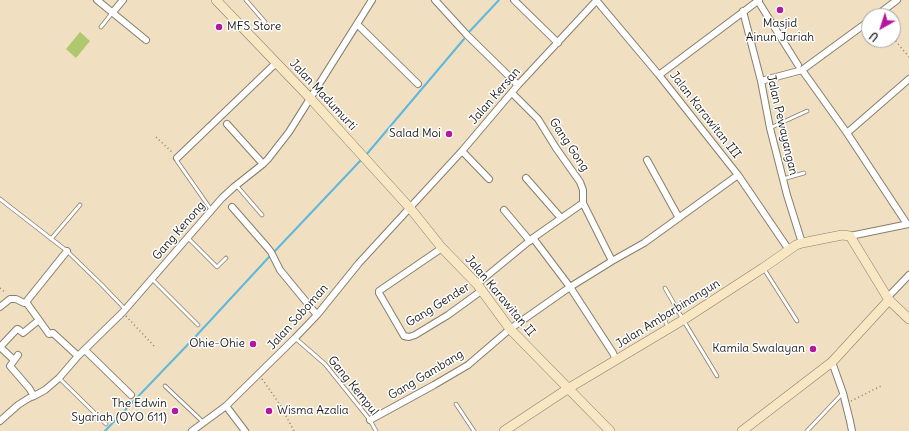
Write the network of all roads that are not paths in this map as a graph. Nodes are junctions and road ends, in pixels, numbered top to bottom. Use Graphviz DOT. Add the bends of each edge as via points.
graph roads {
  1 [pos="97,0"];
  2 [pos="123,0"];
  3 [pos="216,0"];
  4 [pos="246,0"];
  5 [pos="372,0"];
  6 [pos="435,0"];
  7 [pos="514,0"];
  8 [pos="596,0"];
  9 [pos="758,0"];
  10 [pos="896,0"];
  11 [pos="886,8"];
  12 [pos="743,11"];
  13 [pos="113,12"];
  14 [pos="265,22"];
  15 [pos="357,24"];
  16 [pos="101,27"];
  17 [pos="861,27"];
  18 [pos="146,40"];
  19 [pos="558,43"];
  20 [pos="276,63"];
  21 [pos="798,65"];
  22 [pos="802,70"];
  23 [pos="659,74"];
  24 [pos="909,79"];
  25 [pos="761,81"];
  26 [pos="418,84"];
  27 [pos="518,85"];
  28 [pos="512,93"];
  29 [pos="310,98"];
  30 [pos="807,111"];
  31 [pos="227,124"];
  32 [pos="770,128"];
  33 [pos="847,133"];
  34 [pos="462,151"];
  35 [pos="177,158"];
  36 [pos="647,160"];
  37 [pos="263,164"];
  38 [pos="804,173"];
  39 [pos="738,175"];
  40 [pos="526,178"];
  41 [pos="488,179"];
  42 [pos="783,179"];
  43 [pos="236,185"];
  44 [pos="0,199"];
  45 [pos="583,203"];
  46 [pos="80,205"];
  47 [pos="232,207"];
  48 [pos="410,208"];
  49 [pos="504,210"];
  50 [pos="212,211"];
  51 [pos="262,215"];
  52 [pos="561,218"];
  53 [pos="679,218"];
  54 [pos="908,224"];
  55 [pos="850,236"];
  56 [pos="188,238"];
  57 [pos="51,239"];
  58 [pos="531,239"];
  59 [pos="802,243"];
  60 [pos="442,248"];
  61 [pos="789,250"];
  62 [pos="67,251"];
  63 [pos="226,258"];
  64 [pos="612,261"];
  65 [pos="764,268"];
  66 [pos="909,275"];
  67 [pos="152,279"];
  68 [pos="570,287"];
  69 [pos="479,288"];
  70 [pos="665,288"];
  71 [pos="888,299"];
  72 [pos="26,302"];
  73 [pos="0,307"];
  74 [pos="678,310"];
  75 [pos="124,311"];
  76 [pos="317,315"];
  77 [pos="909,319"];
  78 [pos="38,320"];
  79 [pos="683,320"];
  80 [pos="797,321"];
  81 [pos="198,325"];
  82 [pos="668,328"];
  83 [pos="510,330"];
  84 [pos="295,338"];
  85 [pos="85,350"];
  86 [pos="78,356"];
  87 [pos="616,360"];
  88 [pos="832,362"];
  89 [pos="717,376"];
  90 [pos="60,377"];
  91 [pos="165,386"];
  92 [pos="569,388"];
  93 [pos="843,393"];
  94 [pos="132,395"];
  95 [pos="34,396"];
  96 [pos="456,404"];
  97 [pos="226,406"];
  98 [pos="370,420"];
  99 [pos="0,421"];
  100 [pos="203,422"];
  101 [pos="106,424"];
  102 [pos="193,430"];
  103 [pos="245,431"];
  104 [pos="376,431"];
  105 [pos="474,431"];
  106 [pos="504,431"];
  107 [pos="610,431"];
  108 [pos="742,431"];
  109 [pos="807,431"];
  110 [pos="852,431"];
  1 -- 13 [label="street"];
  2 -- 13 [label="street"];
  3 -- 20 [label="street, Jalan Madumurti"];
  4 -- 14 [label="lane"];
  5 -- 15 [label="street, Gang Kenong"];
  6 -- 27 [label="street"];
  7 -- 19 [label="street"];
  8 -- 19 [label="street, Jalan Kersan"];
  8 -- 23 [label="street, Jalan Karawitan III"];
  9 -- 12 [label="street"];
  9 -- 21 [label="street"];
  10 -- 11 [label="street"];
  12 -- 23 [label="street"];
  12 -- 25 [label="street, Jalan Pewayangan"];
  13 -- 16 [label="lane"];
  13 -- 18 [label="street"];
  15 -- 26 [label="street"];
  15 -- 29 [label="street, Gang Kenong"];
  17 -- 22 [label="street"];
  19 -- 27 [label="street, Jalan Kersan"];
  20 -- 29 [label="street, Jalan Madumurti"];
  20 -- 35 [label="street"];
  22 -- 25 [label="street"];
  22 -- 33 [label="street"];
  23 -- 39 [label="street, Jalan Karawitan III"];
  24 -- 33 [label="street"];
  25 -- 32 [label="street, Jalan Pewayangan"];
  27 -- 28 [label="street, Jalan Kersan"];
  28 -- 34 [label="street, Jalan Kersan"];
  28 -- 45 [label="street, Gang Gong" via="538,119 580,182"];
  29 -- 37 [label="street, Gang Kenong"];
  29 -- 48 [label="street, Jalan Madumurti"];
  30 -- 32 [label="lane"];
  31 -- 37 [label="street"];
  32 -- 42 [label="street, Jalan Pewayangan"];
  33 -- 54 [label="street"];
  34 -- 41 [label="street"];
  34 -- 48 [label="street, Jalan Kersan"];
  35 -- 50 [label="lane"];
  36 -- 53 [label="street"];
  37 -- 43 [label="street, Gang Kenong"];
  38 -- 42 [label="lane"];
  39 -- 53 [label="street, Gang Gambang"];
  39 -- 61 [label="street, Jalan Karawitan III"];
  40 -- 52 [label="street"];
  42 -- 59 [label="street, Jalan Pewayangan"];
  43 -- 50 [label="street, Gang Kenong"];
  43 -- 51 [label="lane"];
  44 -- 57 [label="lane"];
  45 -- 52 [label="street, Gang Gender"];
  45 -- 64 [label="street, Gang Gong"];
  46 -- 57 [label="lane"];
  47 -- 76 [label="street" via="267,247 280,270"];
  48 -- 60 [label="street, Jalan Karawitan II"];
  48 -- 76 [label="street, Jalan Soboman" via="359,263"];
  49 -- 58 [label="street"];
  50 -- 56 [label="street, Gang Kenong"];
  52 -- 58 [label="street, Gang Gender"];
  53 -- 64 [label="street, Gang Gambang" via="644,243"];
  54 -- 55 [label="street, Jalan Ambarbinangun"];
  55 -- 59 [label="street, Jalan Ambarbinangun" via="842,235"];
  55 -- 71 [label="street"];
  56 -- 63 [label="lane" via="217,267"];
  56 -- 67 [label="street, Gang Kenong"];
  57 -- 62 [label="lane"];
  58 -- 68 [label="street"];
  58 -- 69 [label="street, Gang Gender"];
  59 -- 61 [label="street, Jalan Ambarbinangun"];
  60 -- 69 [label="street, Jalan Karawitan II"];
  60 -- 69 [label="street, Gang Gender" via="379,291 403,334 406,337 415,335 448,315"];
  61 -- 65 [label="street, Jalan Ambarbinangun"];
  62 -- 72 [label="street"];
  62 -- 75 [label="lane"];
  64 -- 68 [label="street, Gang Gambang"];
  65 -- 79 [label="street, Jalan Ambarbinangun"];
  65 -- 80 [label="lane"];
  66 -- 71 [label="street"];
  67 -- 75 [label="street, Gang Kenong"];
  67 -- 81 [label="lane"];
  68 -- 83 [label="street, Gang Gambang"];
  68 -- 87 [label="street"];
  69 -- 83 [label="street, Jalan Karawitan II"];
  70 -- 74 [label="lane"];
  71 -- 77 [label="street"];
  71 -- 88 [label="street"];
  72 -- 73 [label="street" via="10,300"];
  72 -- 78 [label="street"];
  74 -- 79 [label="lane"];
  74 -- 82 [label="lane" via="664,318"];
  75 -- 85 [label="street, Gang Kenong"];
  76 -- 84 [label="street, Jalan Soboman"];
  78 -- 86 [label="street" via="49,334 53,334"];
  78 -- 95 [label="street" via="23,334 17,329 0,347 16,358 11,368"];
  79 -- 82 [label="street, Jalan Ambarbinangun"];
  79 -- 89 [label="lane"];
  82 -- 87 [label="street, Jalan Ambarbinangun"];
  83 -- 92 [label="street, Jalan Karawitan II"];
  83 -- 98 [label="street, Gang Gambang" via="464,368"];
  84 -- 97 [label="street, Jalan Soboman"];
  84 -- 98 [label="lane, Gang Kempul" via="325,364"];
  85 -- 86 [label="street, Gang Kenong"];
  85 -- 94 [label="street"];
  86 -- 90 [label="street, Gang Kenong"];
  87 -- 92 [label="street, Jalan Ambarbinangun"];
  88 -- 93 [label="street"];
  88 -- 108 [label="street"];
  90 -- 95 [label="street, Gang Kenong"];
  90 -- 101 [label="lane"];
  91 -- 100 [label="lane"];
  92 -- 106 [label="street, Jalan Ambarbinangun"];
  92 -- 107 [label="street, Jalan Karawitan II"];
  93 -- 109 [label="lane"];
  93 -- 110 [label="street"];
  95 -- 99 [label="street, Gang Kenong" via="18,405"];
  96 -- 105 [label="lane"];
  97 -- 100 [label="street, Jalan Soboman"];
  97 -- 103 [label="street"];
  98 -- 104 [label="lane, Gang Kempul"];
  100 -- 102 [label="street, Jalan Soboman"];
}
